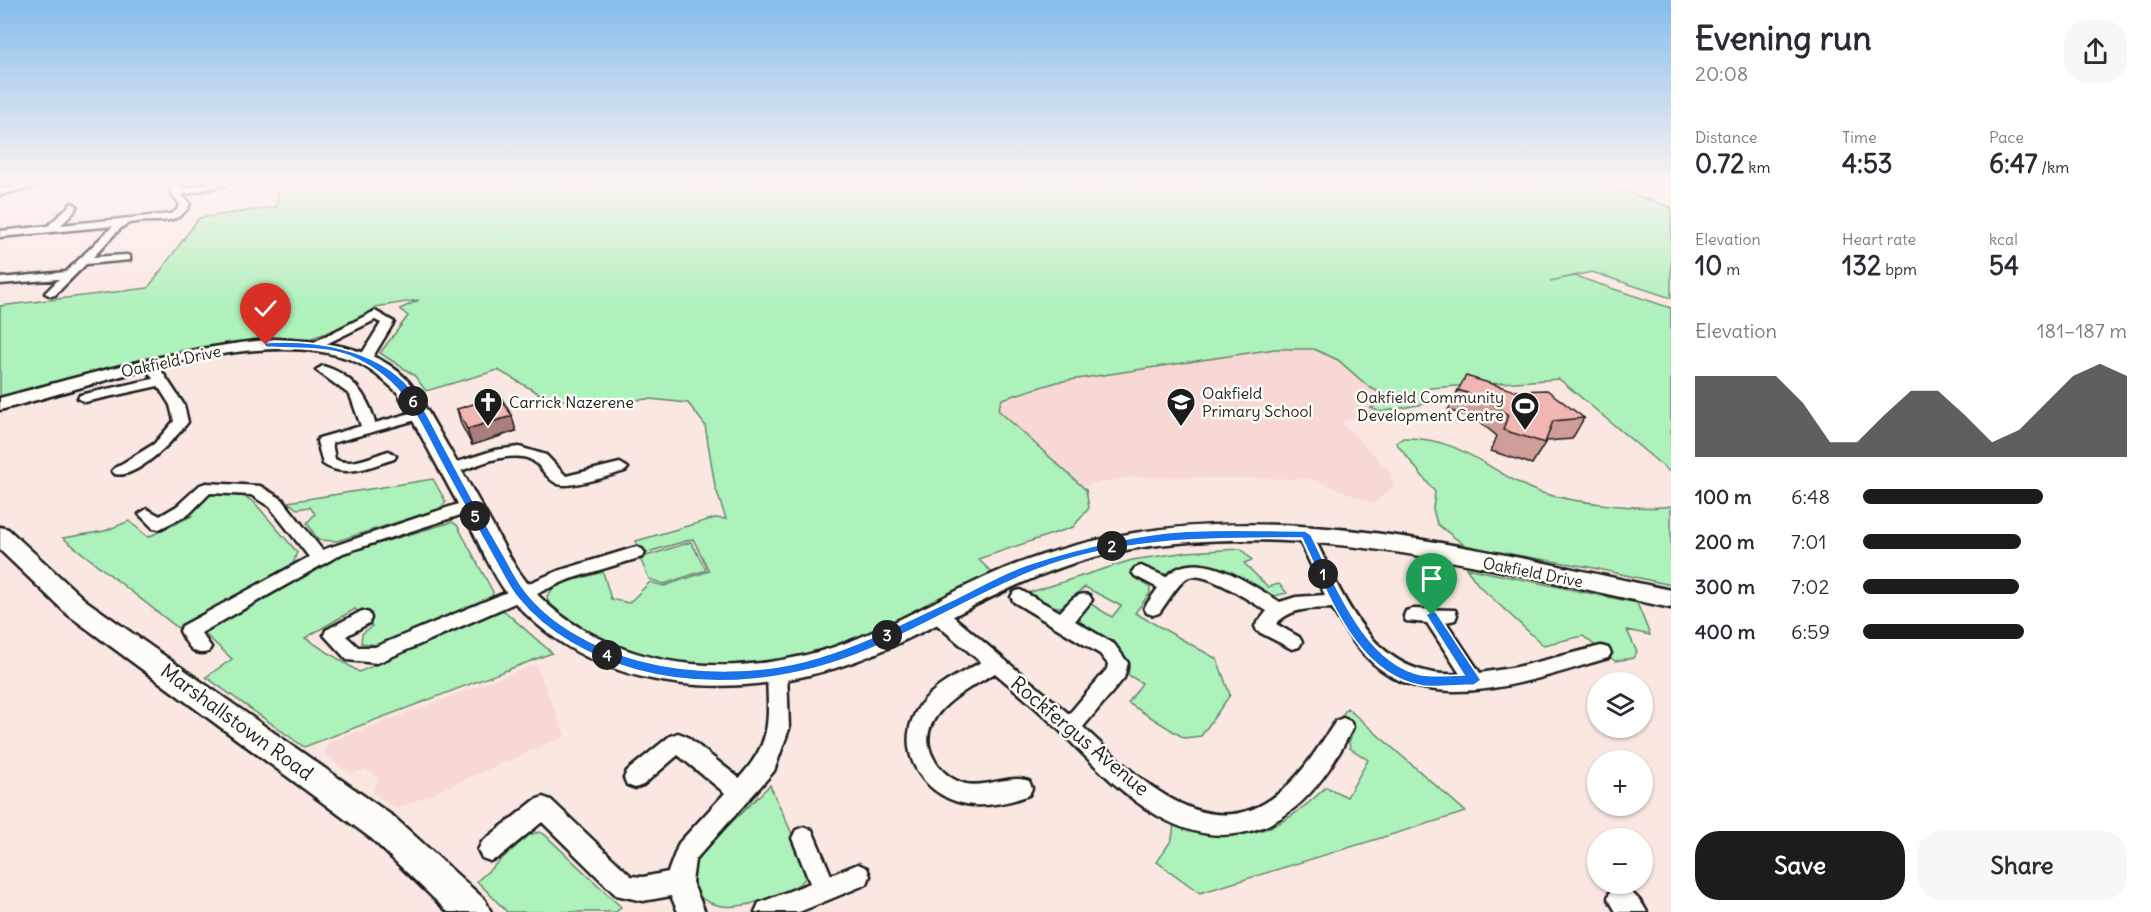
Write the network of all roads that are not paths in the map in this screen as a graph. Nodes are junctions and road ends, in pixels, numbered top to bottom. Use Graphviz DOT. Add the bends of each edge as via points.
graph roads {
  1 [pos="56,225"];
  2 [pos="93,225"];
  3 [pos="120,225"];
  4 [pos="52,228"];
  5 [pos="0,234"];
  6 [pos="126,258"];
  7 [pos="84,261"];
  8 [pos="70,275"];
  9 [pos="0,281"];
  10 [pos="51,293"];
  11 [pos="312,346"];
  12 [pos="364,360"];
  13 [pos="323,370"];
  14 [pos="156,373"];
  15 [pos="85,398"];
  16 [pos="0,404"];
  17 [pos="422,414"];
  18 [pos="369,429"];
  19 [pos="389,456"];
  20 [pos="620,468"];
  21 [pos="450,469"];
  22 [pos="120,471"];
  23 [pos="470,506"];
  24 [pos="147,514"];
  25 [pos="0,535"];
  26 [pos="1305,535"];
  27 [pos="636,553"];
  28 [pos="320,557"];
  29 [pos="1141,572"];
  30 [pos="1170,587"];
  31 [pos="521,594"];
  32 [pos="1020,597"];
  33 [pos="1671,599"];
  34 [pos="1083,600"];
  35 [pos="1337,601"];
  36 [pos="1153,608"];
  37 [pos="1278,609"];
  38 [pos="935,612"];
  39 [pos="1431,616"];
  40 [pos="362,618"];
  41 [pos="1063,621"];
  42 [pos="1292,642"];
  43 [pos="201,647"];
  44 [pos="1601,653"];
  45 [pos="994,664"];
  46 [pos="777,672"];
  47 [pos="1474,680"];
  48 [pos="1343,727"];
  49 [pos="1071,728"];
  50 [pos="635,778"];
  51 [pos="1021,788"];
  52 [pos="741,793"];
  53 [pos="804,838"];
  54 [pos="490,850"];
  55 [pos="858,876"];
  56 [pos="679,882"];
  57 [pos="825,889"];
  58 [pos="473,912"];
  59 [pos="692,912"];
  60 [pos="768,912"];
  1 -- 4 [label="street"];
  2 -- 4 [label="street"];
  3 -- 7 [label="street"];
  4 -- 5 [label="street"];
  6 -- 7 [label="street"];
  7 -- 8 [label="street"];
  8 -- 9 [label="street"];
  8 -- 10 [label="street"];
  11 -- 12 [label="street, Oakfield Drive" via="335,349"];
  11 -- 12 [label="street" via="375,315 388,322"];
  11 -- 14 [label="street, Oakfield Drive" via="251,346"];
  12 -- 17 [label="street, Oakfield Drive" via="390,375"];
  13 -- 18 [label="street" via="340,378 361,397"];
  14 -- 15 [label="street"];
  14 -- 16 [label="street, Oakfield Drive"];
  14 -- 22 [label="street" via="180,411 180,425 159,447"];
  17 -- 18 [label="street"];
  17 -- 21 [label="street, Oakfield Drive"];
  18 -- 19 [label="street" via="324,441 329,462 340,467"];
  20 -- 21 [label="street" via="564,481 541,458 512,453 492,455"];
  21 -- 23 [label="street, Oakfield Drive"];
  23 -- 28 [label="street"];
  23 -- 31 [label="street, Oakfield Drive"];
  24 -- 28 [label="street" via="159,524 183,510 206,488 254,490 276,503"];
  25 -- 58 [label="street, Marshallstown Road" via="76,607 383,828"];
  26 -- 33 [label="street, Oakfield Drive" via="1418,549"];
  26 -- 35 [label="street"];
  26 -- 38 [label="street, Oakfield Drive" via="1192,534 1099,549 1033,567"];
  27 -- 31 [label="street" via="564,575"];
  28 -- 43 [label="street" via="189,631"];
  29 -- 30 [label="street"];
  30 -- 36 [label="street"];
  30 -- 37 [label="street" via="1183,573 1204,571"];
  31 -- 40 [label="street" via="370,656 354,655 333,635"];
  31 -- 46 [label="street, Oakfield Drive" via="546,620 568,635 631,664 704,675"];
  32 -- 41 [label="street"];
  34 -- 41 [label="street"];
  35 -- 37 [label="street"];
  35 -- 47 [label="street" via="1365,643 1393,668 1424,680"];
  37 -- 42 [label="street" via="1264,626"];
  38 -- 45 [label="street, Rockfergus Avenue"];
  38 -- 46 [label="street, Oakfield Drive" via="844,655"];
  39 -- 47 [label="street"];
  41 -- 49 [label="street" via="1107,649 1118,663 1117,672"];
  44 -- 47 [label="street" via="1537,672"];
  45 -- 49 [label="street, Rockfergus Avenue"];
  45 -- 51 [label="street" via="929,709 919,724 917,744 924,762 942,783 956,791 980,795"];
  46 -- 52 [label="street" via="779,721 774,747 761,771"];
  48 -- 49 [label="street, Rockfergus Avenue" via="1309,777 1278,808 1251,820 1210,823 1187,819 1155,800 1108,764"];
  50 -- 52 [label="street" via="678,742"];
  52 -- 56 [label="street" via="687,851"];
  53 -- 57 [label="street"];
  54 -- 56 [label="street" via="543,807 625,887 643,889"];
  55 -- 57 [label="street"];
  56 -- 59 [label="street" via="683,900"];
  57 -- 60 [label="street"];
}
